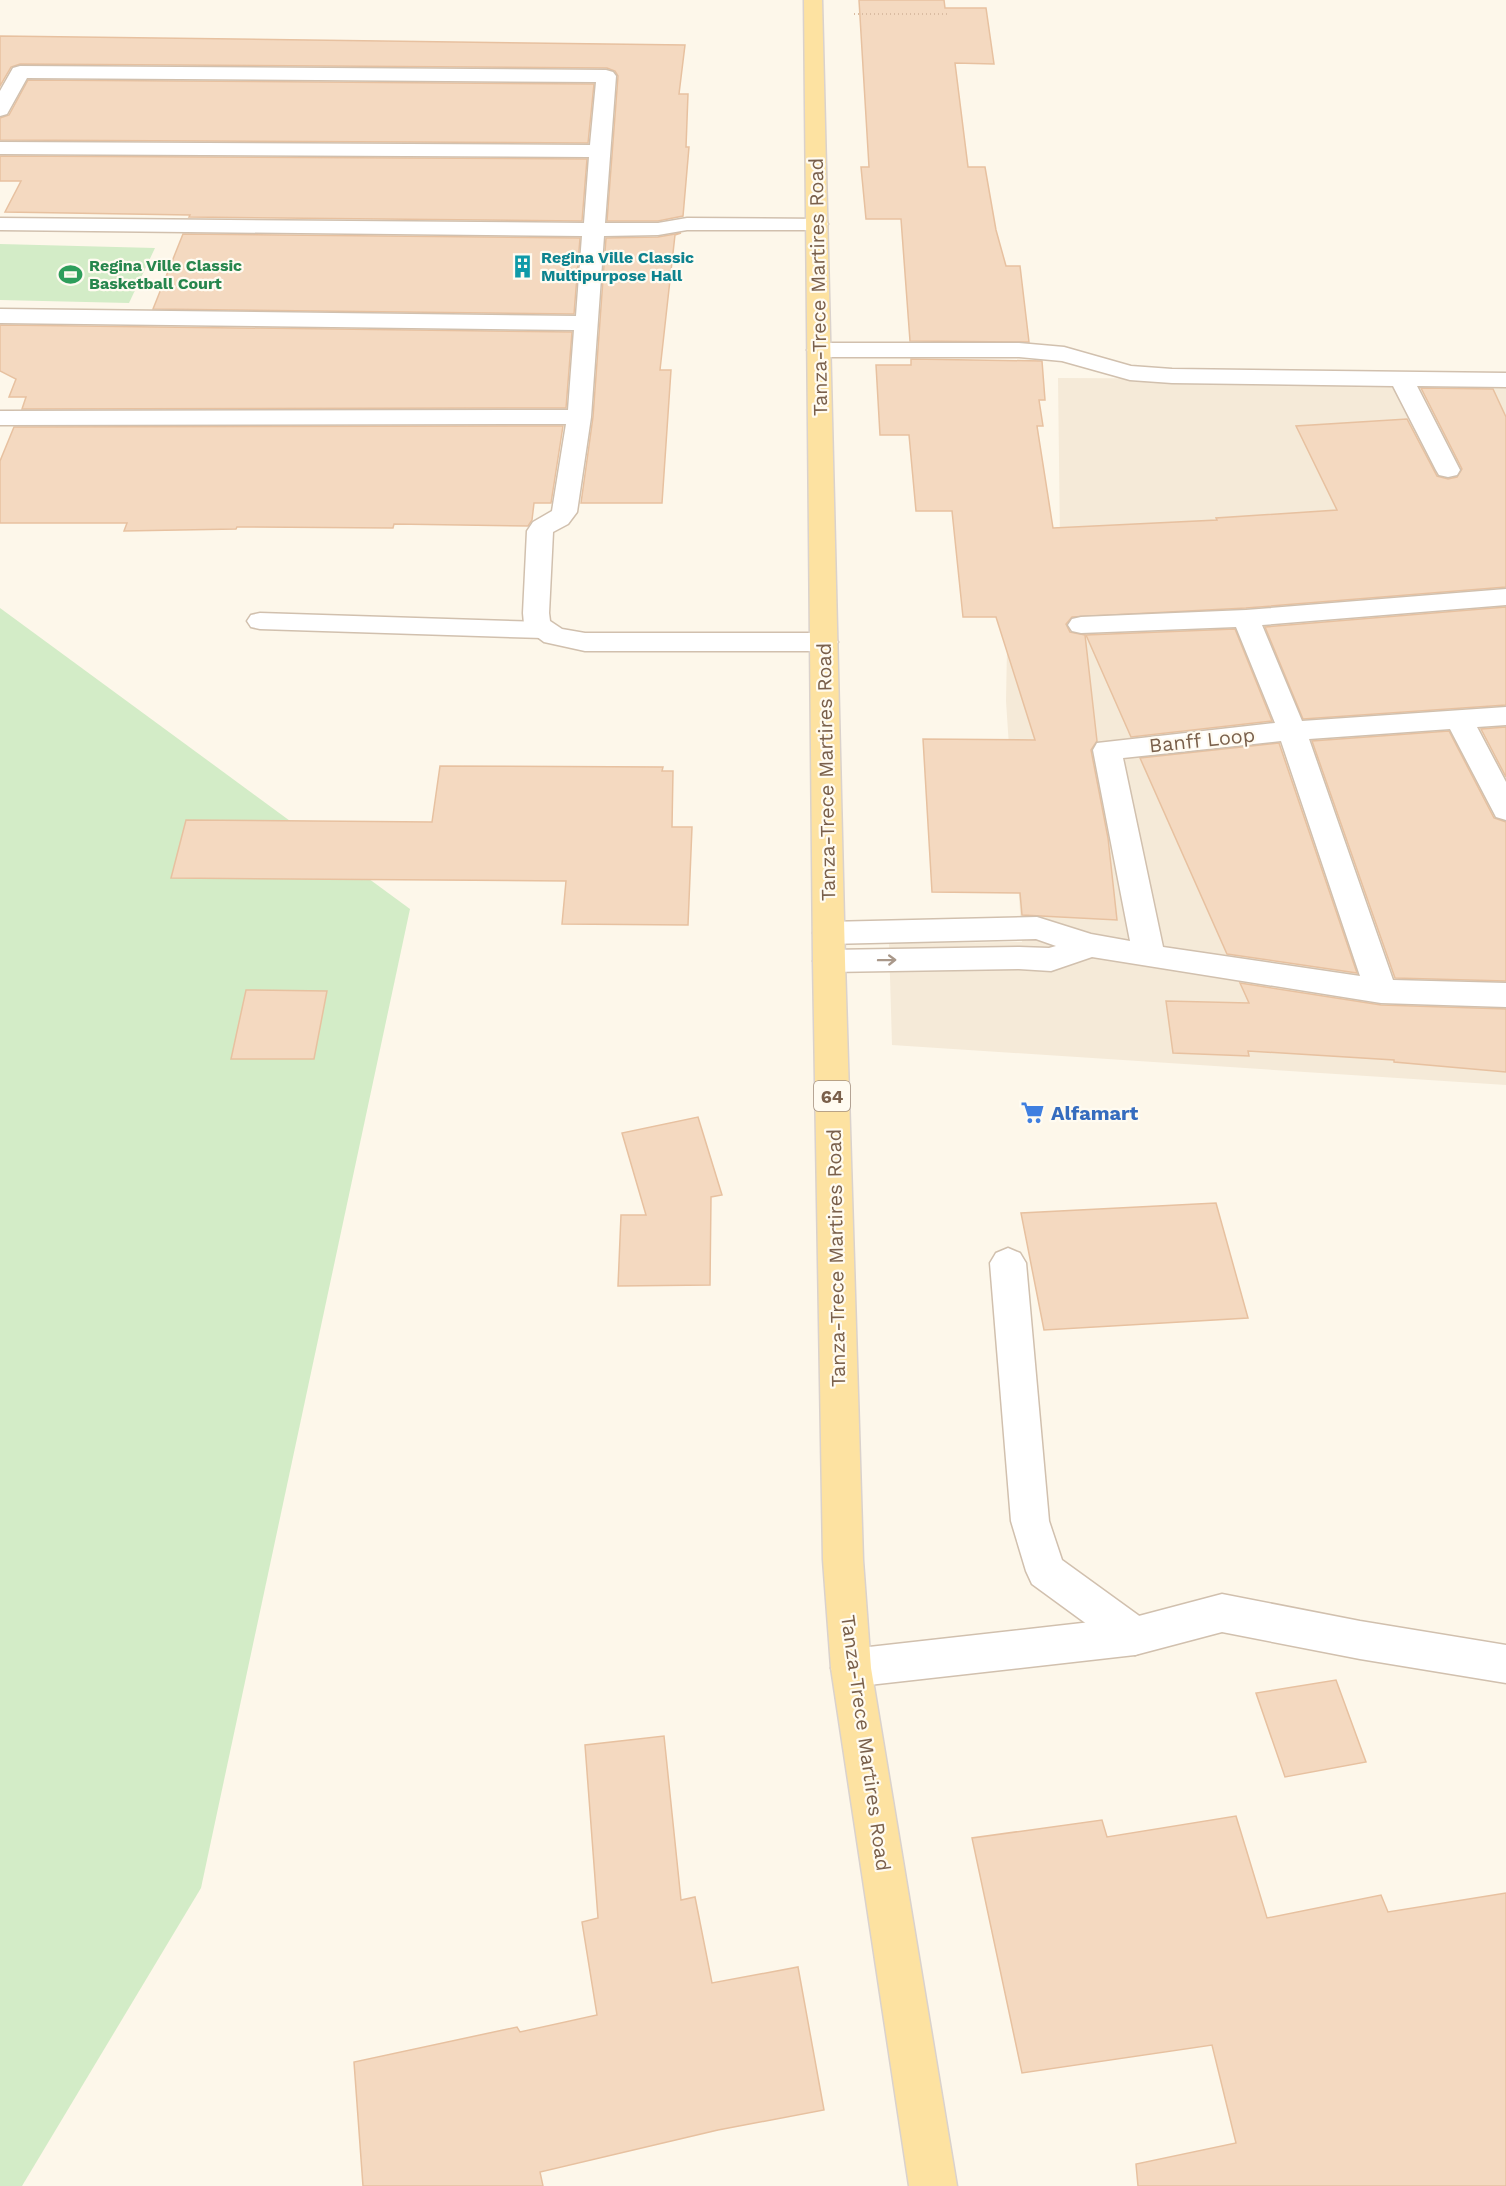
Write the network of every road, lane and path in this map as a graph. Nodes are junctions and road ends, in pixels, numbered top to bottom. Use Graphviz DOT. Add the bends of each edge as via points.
graph roads {
  1 [pos="813,7"];
  2 [pos="947,14"];
  3 [pos="0,110"];
  4 [pos="0,148"];
  5 [pos="601,152"];
  6 [pos="0,224"];
  7 [pos="592,230"];
  8 [pos="817,231"];
  9 [pos="0,316"];
  10 [pos="587,323"];
  11 [pos="819,350"];
  12 [pos="1401,378"];
  13 [pos="1506,380"];
  14 [pos="579,417"];
  15 [pos="0,418"];
  16 [pos="1448,470"];
  17 [pos="1506,597"];
  18 [pos="1246,618"];
  19 [pos="260,621"];
  20 [pos="1080,625"];
  21 [pos="543,630"];
  22 [pos="824,642"];
  23 [pos="1506,716"];
  24 [pos="1460,721"];
  25 [pos="1292,731"];
  26 [pos="1506,810"];
  27 [pos="828,947"];
  28 [pos="1149,956"];
  29 [pos="1381,991"];
  30 [pos="1506,995"];
  31 [pos="1008,1263"];
  32 [pos="1136,1636"];
  33 [pos="1506,1664"];
  34 [pos="851,1668"];
  35 [pos="933,2186"];
  1 -- 2 [label="path"];
  1 -- 8 [label="main road, Tanza-Trece Martires Road / 64"];
  3 -- 5 [label="street" via="21,72 606,76"];
  4 -- 5 [label="street"];
  5 -- 7 [label="street"];
  6 -- 7 [label="street"];
  7 -- 8 [label="street" via="658,229 688,237"];
  7 -- 10 [label="street"];
  8 -- 11 [label="main road, Tanza-Trece Martires Road / 64"];
  9 -- 10 [label="street"];
  10 -- 14 [label="street"];
  11 -- 12 [label="street" via="1019,350 1064,354 1130,373"];
  11 -- 22 [label="main road, Tanza-Trece Martires Road / 64"];
  12 -- 13 [label="street"];
  12 -- 16 [label="street"];
  14 -- 15 [label="street"];
  14 -- 21 [label="street" via="564,512 540,531 536,613 537,624"];
  17 -- 18 [label="street"];
  18 -- 20 [label="street"];
  18 -- 25 [label="street"];
  19 -- 21 [label="street"];
  21 -- 22 [label="street" via="585,642"];
  22 -- 27 [label="main road, Tanza-Trece Martires Road / 64"];
  23 -- 24 [label="street, Banff Loop"];
  24 -- 25 [label="street, Banff Loop"];
  24 -- 26 [label="street"];
  25 -- 28 [label="street, Banff Loop" via="1107,750"];
  25 -- 29 [label="street"];
  27 -- 28 [label="street" via="992,944 1051,960 1090,945"];
  27 -- 34 [label="main road, Tanza-Trece Martires Road / 64" via="843,1560"];
  28 -- 29 [label="street"];
  29 -- 30 [label="street"];
  31 -- 32 [label="street" via="1030,1521 1046,1571"];
  32 -- 33 [label="street" via="1222,1613"];
  32 -- 34 [label="street"];
  34 -- 35 [label="main road, Tanza-Trece Martires Road / 64"];
}
